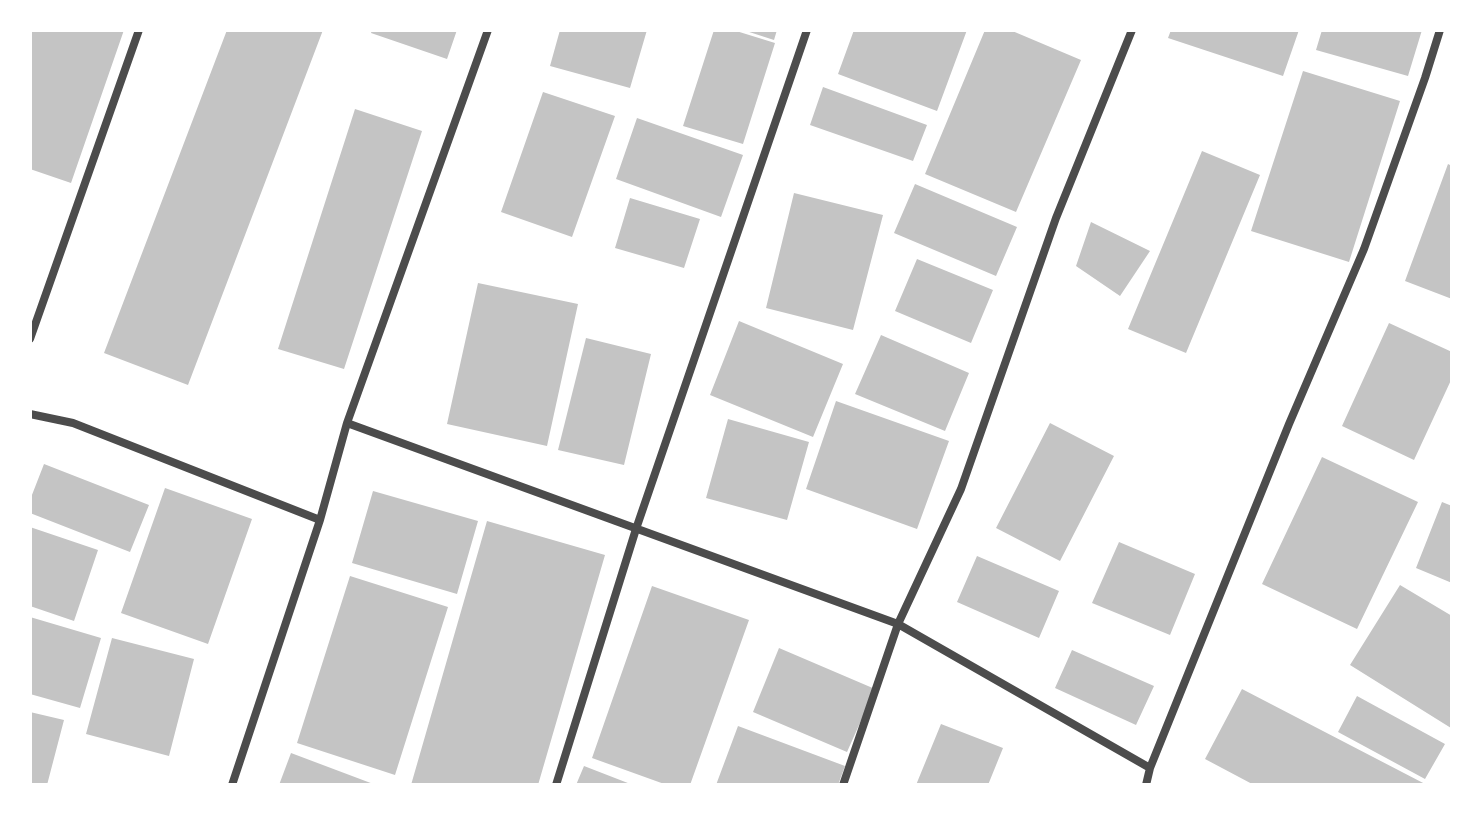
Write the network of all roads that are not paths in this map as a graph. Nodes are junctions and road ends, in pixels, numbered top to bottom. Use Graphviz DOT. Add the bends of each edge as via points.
graph roads {
  1 [pos="139,30"];
  2 [pos="488,30"];
  3 [pos="807,30"];
  4 [pos="1132,30"];
  5 [pos="1440,30"];
  6 [pos="30,339"];
  7 [pos="30,414"];
  8 [pos="347,423"];
  9 [pos="320,520"];
  10 [pos="636,529"];
  11 [pos="898,624"];
  12 [pos="1150,768"];
  13 [pos="232,785"];
  14 [pos="556,785"];
  15 [pos="843,785"];
  16 [pos="1146,785"];
  1 -- 6 [label="street"];
  2 -- 8 [label="street"];
  3 -- 10 [label="street"];
  4 -- 11 [label="street" via="1056,218 961,489"];
  5 -- 12 [label="street" via="1364,249"];
  7 -- 9 [label="street" via="73,423"];
  8 -- 9 [label="street"];
  8 -- 10 [label="street"];
  9 -- 13 [label="street"];
  10 -- 11 [label="street"];
  10 -- 14 [label="street"];
  11 -- 12 [label="street"];
  11 -- 15 [label="street"];
  12 -- 16 [label="street"];
}
